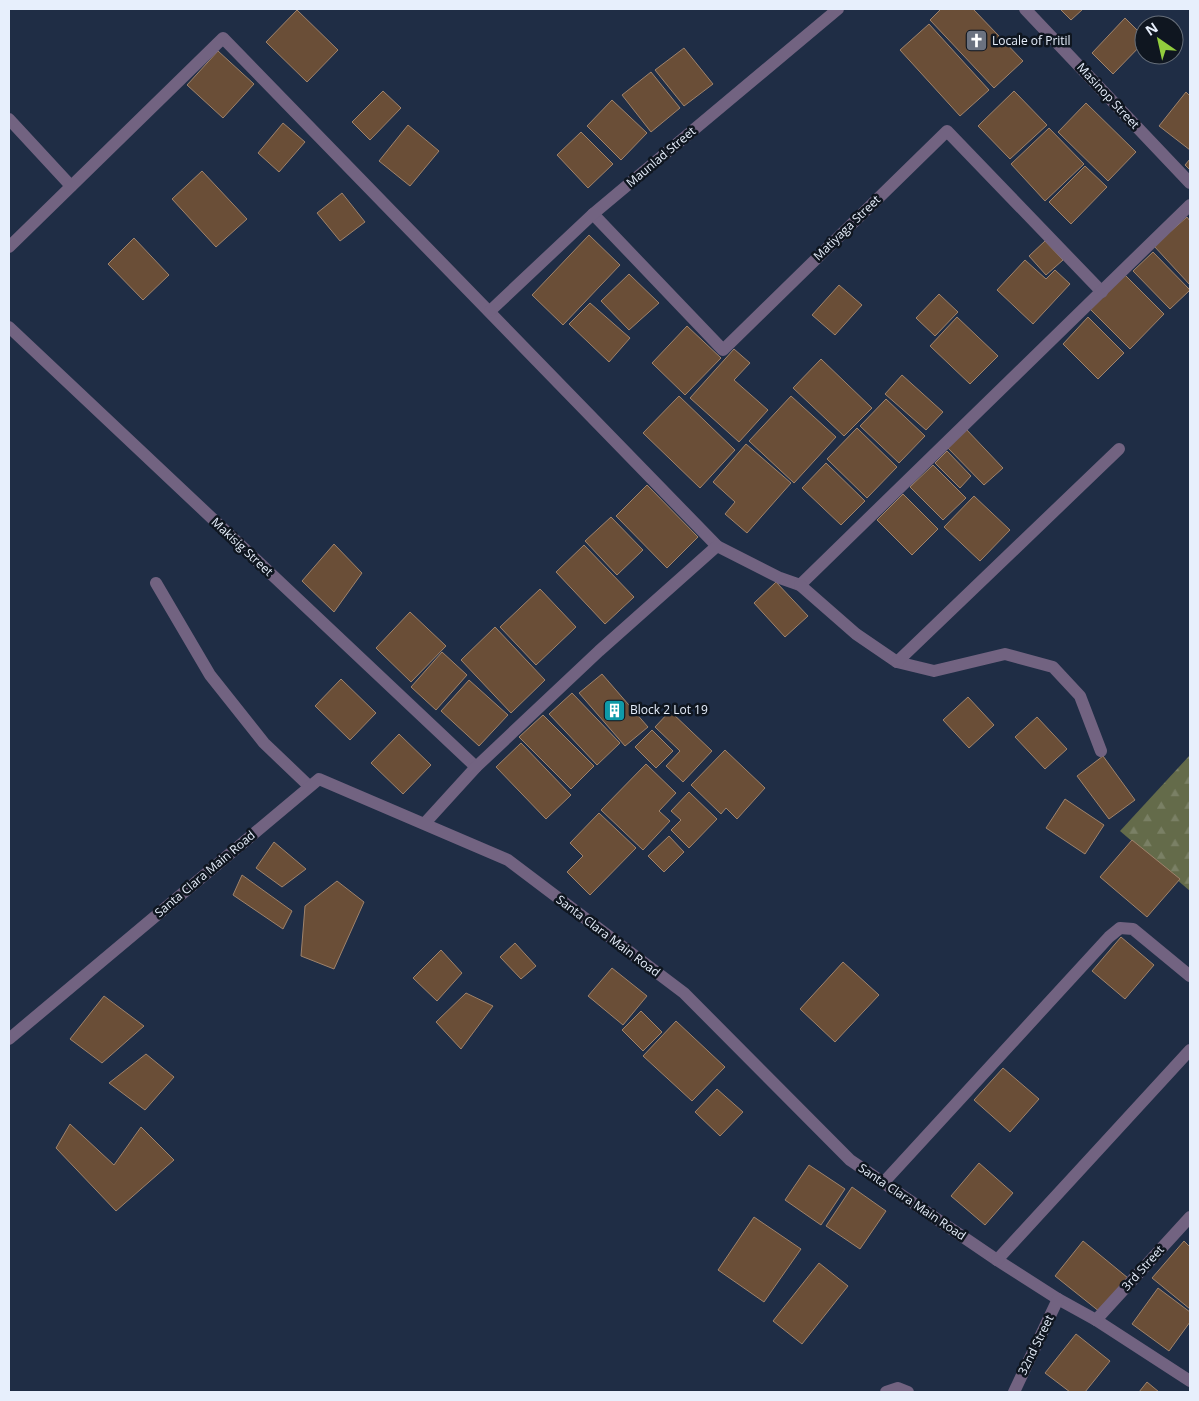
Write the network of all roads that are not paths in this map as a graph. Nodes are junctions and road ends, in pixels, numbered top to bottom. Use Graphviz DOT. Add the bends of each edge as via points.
graph roads {
  1 [pos="838,9"];
  2 [pos="1025,9"];
  3 [pos="9,119"];
  4 [pos="1190,183"];
  5 [pos="71,186"];
  6 [pos="1190,206"];
  7 [pos="593,214"];
  8 [pos="9,248"];
  9 [pos="1102,292"];
  10 [pos="490,311"];
  11 [pos="9,327"];
  12 [pos="1119,449"];
  13 [pos="717,546"];
  14 [pos="156,583"];
  15 [pos="800,585"];
  16 [pos="897,662"];
  17 [pos="1101,751"];
  18 [pos="476,767"];
  19 [pos="310,786"];
  20 [pos="425,823"];
  21 [pos="1190,976"];
  22 [pos="9,1039"];
  23 [pos="1190,1050"];
  24 [pos="884,1182"];
  25 [pos="1190,1217"];
  26 [pos="998,1260"];
  27 [pos="1058,1299"];
  28 [pos="1096,1320"];
  29 [pos="1190,1381"];
  30 [pos="886,1392"];
  31 [pos="908,1392"];
  32 [pos="1014,1392"];
  1 -- 7 [label="street, Maunlad Street"];
  2 -- 4 [label="street, Masinop Street"];
  3 -- 5 [label="street"];
  5 -- 8 [label="street"];
  5 -- 10 [label="street" via="223,38"];
  6 -- 9 [label="street"];
  7 -- 9 [label="street, Matiyaga Street" via="722,350 947,132"];
  7 -- 10 [label="street, Maunlad Street"];
  9 -- 15 [label="street"];
  10 -- 13 [label="street"];
  11 -- 18 [label="street, Makisig Street"];
  12 -- 16 [label="street"];
  13 -- 15 [label="street"];
  13 -- 18 [label="street"];
  14 -- 19 [label="street" via="210,675 264,743"];
  15 -- 16 [label="street" via="856,634"];
  16 -- 17 [label="street" via="934,671 1005,654 1053,667 1080,696"];
  18 -- 20 [label="street"];
  19 -- 20 [label="street, Santa Clara Main Road" via="319,779"];
  19 -- 22 [label="street, Santa Clara Main Road"];
  20 -- 24 [label="street, Santa Clara Main Road" via="508,860 684,993 850,1160"];
  21 -- 24 [label="street" via="1133,929 1120,928"];
  23 -- 26 [label="street"];
  24 -- 26 [label="street, Santa Clara Main Road"];
  25 -- 28 [label="street, 3rd Street"];
  26 -- 27 [label="street, Santa Clara Main Road"];
  27 -- 28 [label="street, Santa Clara Main Road"];
  27 -- 32 [label="street, 32nd Street"];
  28 -- 29 [label="street, Santa Clara Main Road"];
  30 -- 31 [label="street" via="898,1388"];
}
